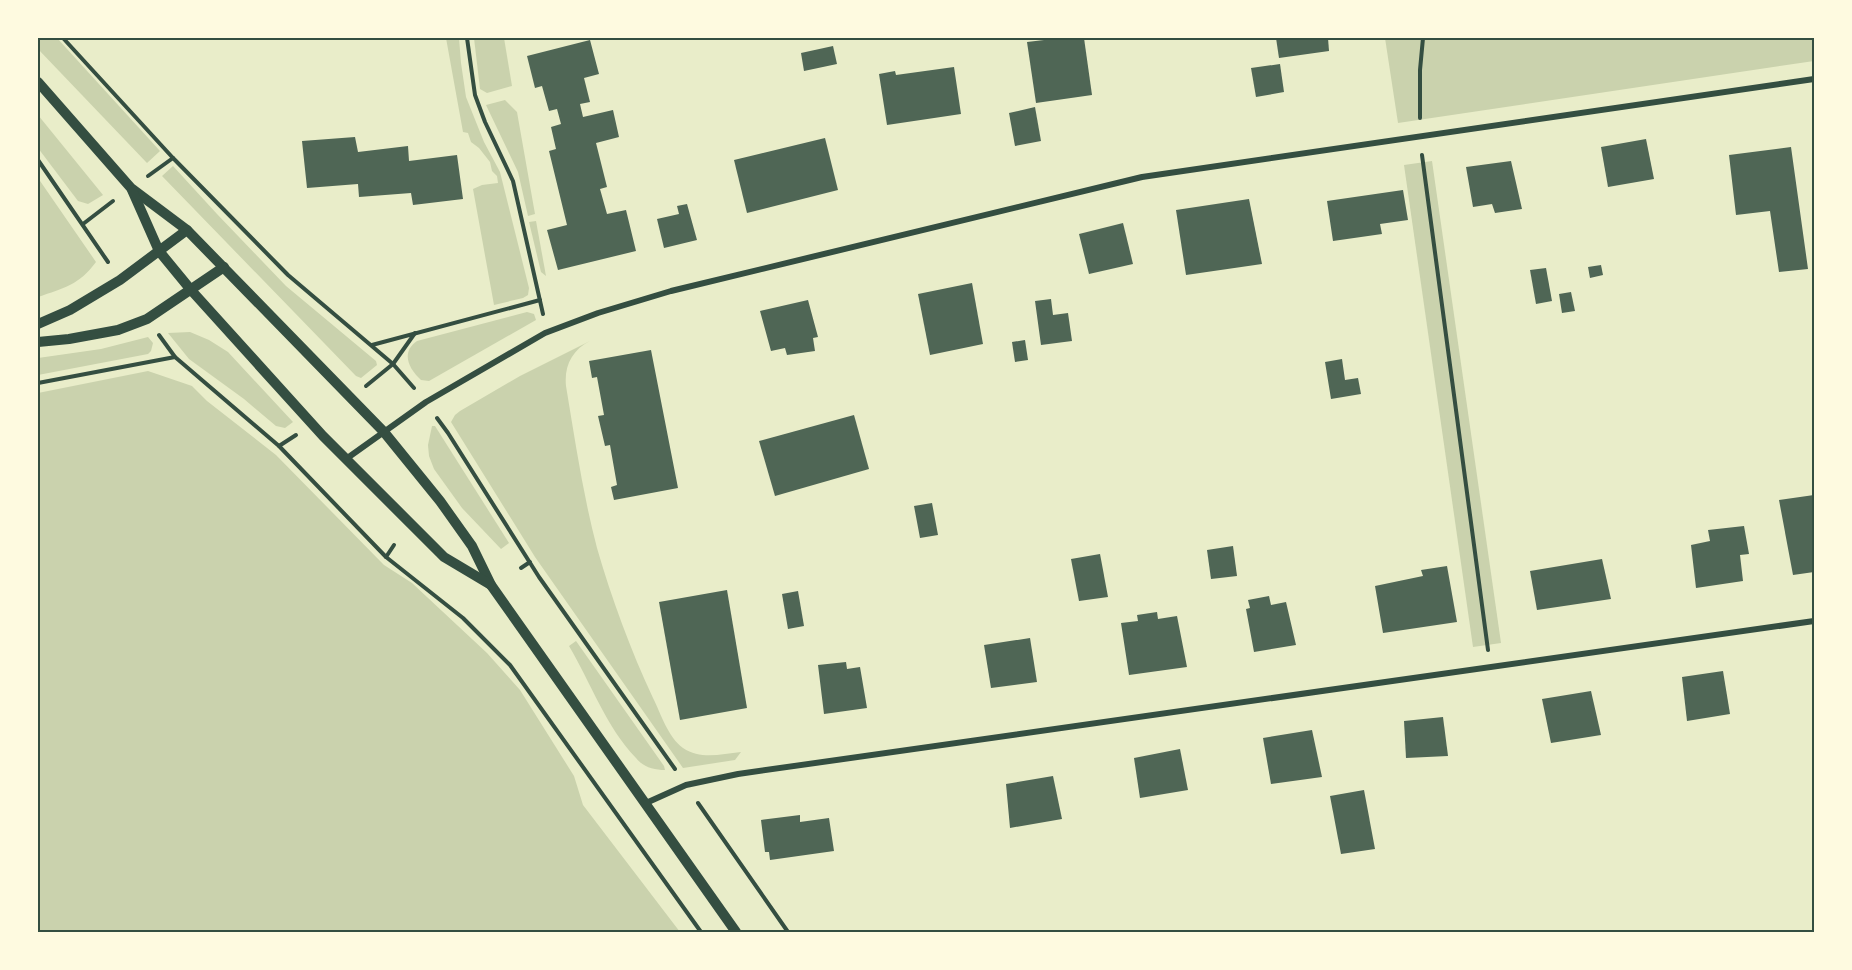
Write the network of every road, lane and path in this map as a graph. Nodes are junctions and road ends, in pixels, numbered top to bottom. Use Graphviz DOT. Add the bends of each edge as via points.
graph roads {
  1 [pos="63,38"];
  2 [pos="467,38"];
  3 [pos="1423,38"];
  4 [pos="1815,79"];
  5 [pos="38,82"];
  6 [pos="1420,121"];
  7 [pos="1421,149"];
  8 [pos="38,160"];
  9 [pos="131,188"];
  10 [pos="187,230"];
  11 [pos="159,251"];
  12 [pos="224,267"];
  13 [pos="120,280"];
  14 [pos="191,290"];
  15 [pos="540,300"];
  16 [pos="147,319"];
  17 [pos="38,324"];
  18 [pos="415,333"];
  19 [pos="545,333"];
  20 [pos="38,342"];
  21 [pos="372,345"];
  22 [pos="175,357"];
  23 [pos="393,364"];
  24 [pos="38,383"];
  25 [pos="369,384"];
  26 [pos="426,402"];
  27 [pos="384,432"];
  28 [pos="346,459"];
  29 [pos="394,545"];
  30 [pos="386,557"];
  31 [pos="530,562"];
  32 [pos="521,568"];
  33 [pos="491,585"];
  34 [pos="1815,621"];
  35 [pos="1491,667"];
  36 [pos="686,785"];
  37 [pos="645,803"];
  38 [pos="701,933"];
  39 [pos="736,933"];
  40 [pos="788,933"];
  1 -- 21 [label="path" via="288,275"];
  2 -- 15 [label="path" via="475,95 513,181"];
  3 -- 6 [label="path"];
  4 -- 19 [label="street" via="1142,177 671,291"];
  5 -- 9 [label="street"];
  7 -- 35 [label="path"];
  8 -- 13 [label="path"];
  9 -- 10 [label="street"];
  9 -- 11 [label="street"];
  10 -- 11 [label="street"];
  10 -- 12 [label="street"];
  11 -- 13 [label="street"];
  11 -- 14 [label="street"];
  12 -- 14 [label="street"];
  12 -- 27 [label="street"];
  13 -- 17 [label="street"];
  14 -- 16 [label="street"];
  14 -- 28 [label="street"];
  15 -- 18 [label="path"];
  15 -- 19 [label="path"];
  16 -- 20 [label="street" via="118,330"];
  16 -- 22 [label="path"];
  18 -- 21 [label="path"];
  18 -- 23 [label="path"];
  19 -- 26 [label="street"];
  21 -- 23 [label="path"];
  22 -- 24 [label="path"];
  22 -- 30 [label="path" via="279,446"];
  23 -- 25 [label="path"];
  23 -- 26 [label="path"];
  26 -- 27 [label="street"];
  26 -- 31 [label="path"];
  27 -- 28 [label="street"];
  27 -- 33 [label="street" via="472,546"];
  28 -- 33 [label="street" via="444,557"];
  29 -- 30 [label="path"];
  30 -- 38 [label="path" via="463,618 510,665"];
  31 -- 32 [label="path"];
  31 -- 36 [label="path"];
  33 -- 37 [label="street"];
  34 -- 35 [label="street"];
  35 -- 36 [label="street" via="738,774"];
  36 -- 37 [label="street"];
  36 -- 40 [label="path"];
  37 -- 39 [label="street"];
}
